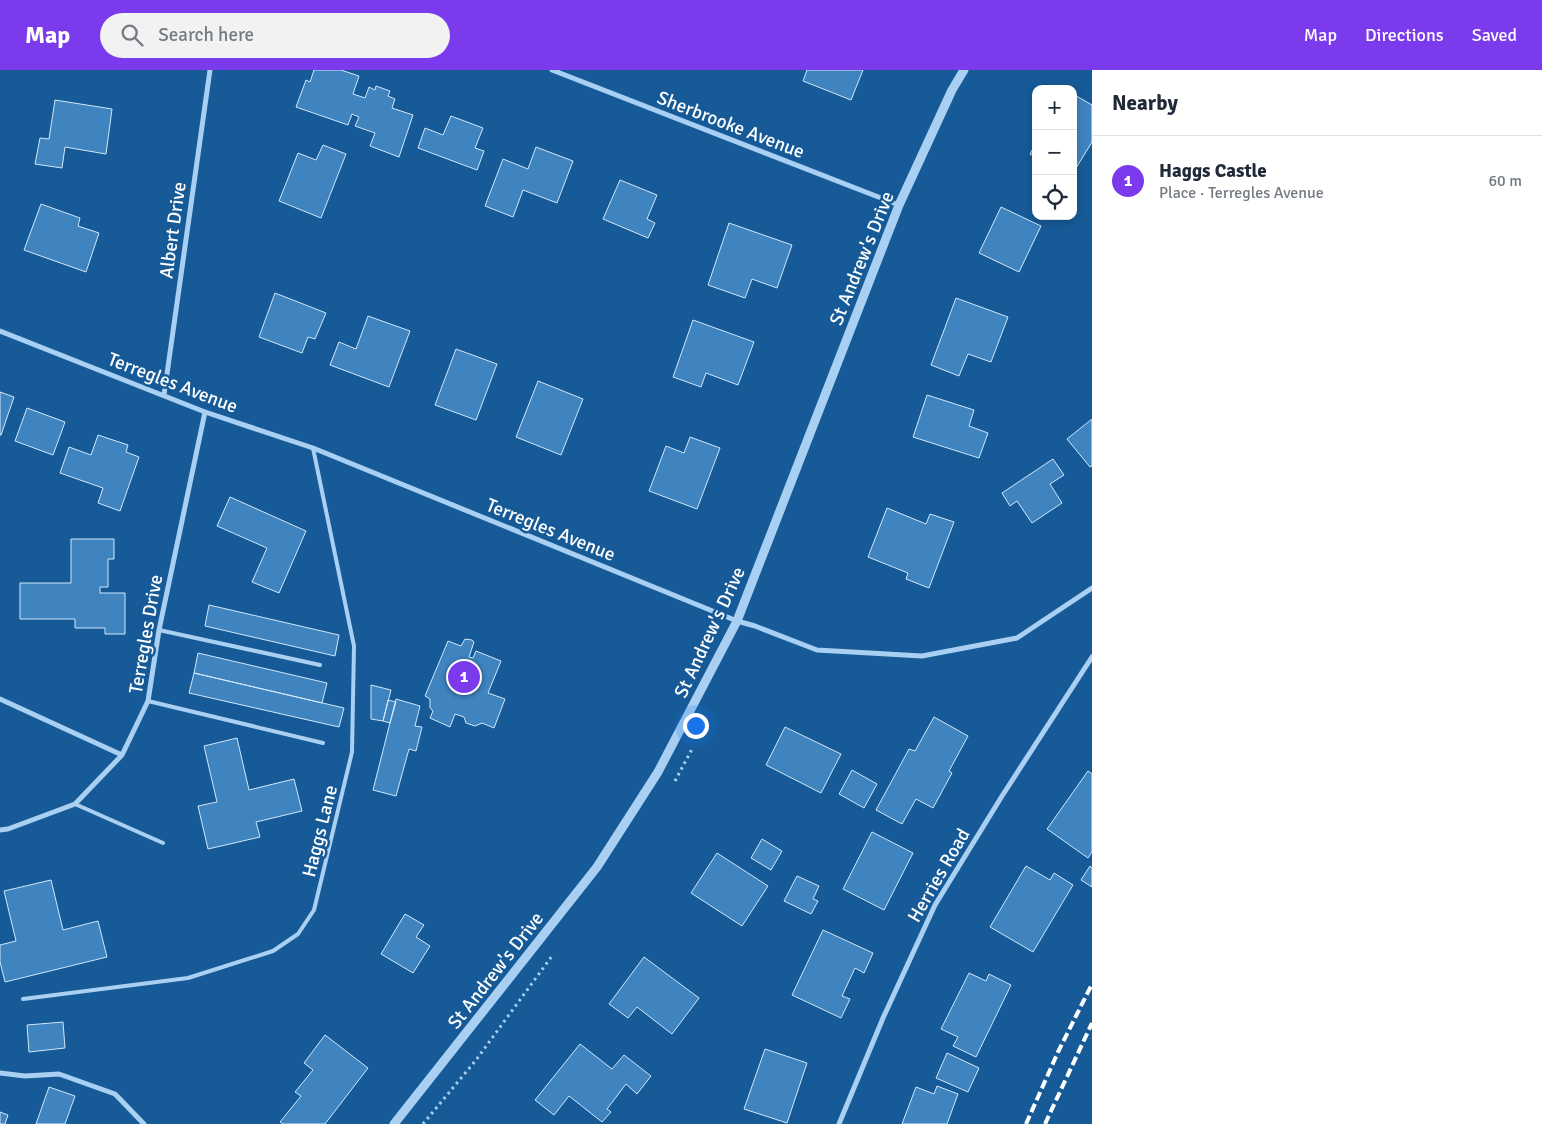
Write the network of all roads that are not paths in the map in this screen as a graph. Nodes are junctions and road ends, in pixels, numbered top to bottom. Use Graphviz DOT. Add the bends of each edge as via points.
graph roads {
  1 [pos="210,70"];
  2 [pos="552,70"];
  3 [pos="964,70"];
  4 [pos="899,206"];
  5 [pos="0,331"];
  6 [pos="164,395"];
  7 [pos="204,412"];
  8 [pos="313,448"];
  9 [pos="1092,588"];
  10 [pos="737,621"];
  11 [pos="159,630"];
  12 [pos="1092,657"];
  13 [pos="320,665"];
  14 [pos="0,698"];
  15 [pos="148,701"];
  16 [pos="323,743"];
  17 [pos="122,755"];
  18 [pos="75,804"];
  19 [pos="0,830"];
  20 [pos="163,843"];
  21 [pos="23,999"];
  22 [pos="0,1073"];
  23 [pos="144,1124"];
  24 [pos="394,1124"];
  25 [pos="840,1124"];
  1 -- 6 [label="street, Albert Drive"];
  2 -- 4 [label="street, Sherbrooke Avenue"];
  3 -- 4 [label="street, St Andrew's Drive"];
  4 -- 10 [label="street, St Andrew's Drive"];
  5 -- 6 [label="street, Terregles Avenue"];
  6 -- 7 [label="street, Terregles Avenue"];
  7 -- 8 [label="street, Terregles Avenue"];
  7 -- 11 [label="street, Terregles Drive"];
  8 -- 10 [label="street, Terregles Avenue"];
  8 -- 21 [label="lane, Haggs Lane" via="354,646 352,752 314,910 298,934 273,951 188,978"];
  9 -- 10 [label="street, Terregles Avenue" via="1017,638 922,656 817,650"];
  10 -- 24 [label="street, St Andrew's Drive" via="658,772 597,867"];
  11 -- 13 [label="lane"];
  11 -- 15 [label="street, Terregles Drive"];
  12 -- 25 [label="street, Herries Road" via="935,905 883,1018"];
  14 -- 17 [label="street"];
  15 -- 16 [label="lane"];
  15 -- 17 [label="street, Terregles Drive"];
  17 -- 18 [label="street, Terregles Drive"];
  18 -- 19 [label="street"];
  18 -- 20 [label="lane"];
  22 -- 23 [label="street" via="25,1076 60,1074 115,1094"];
}
